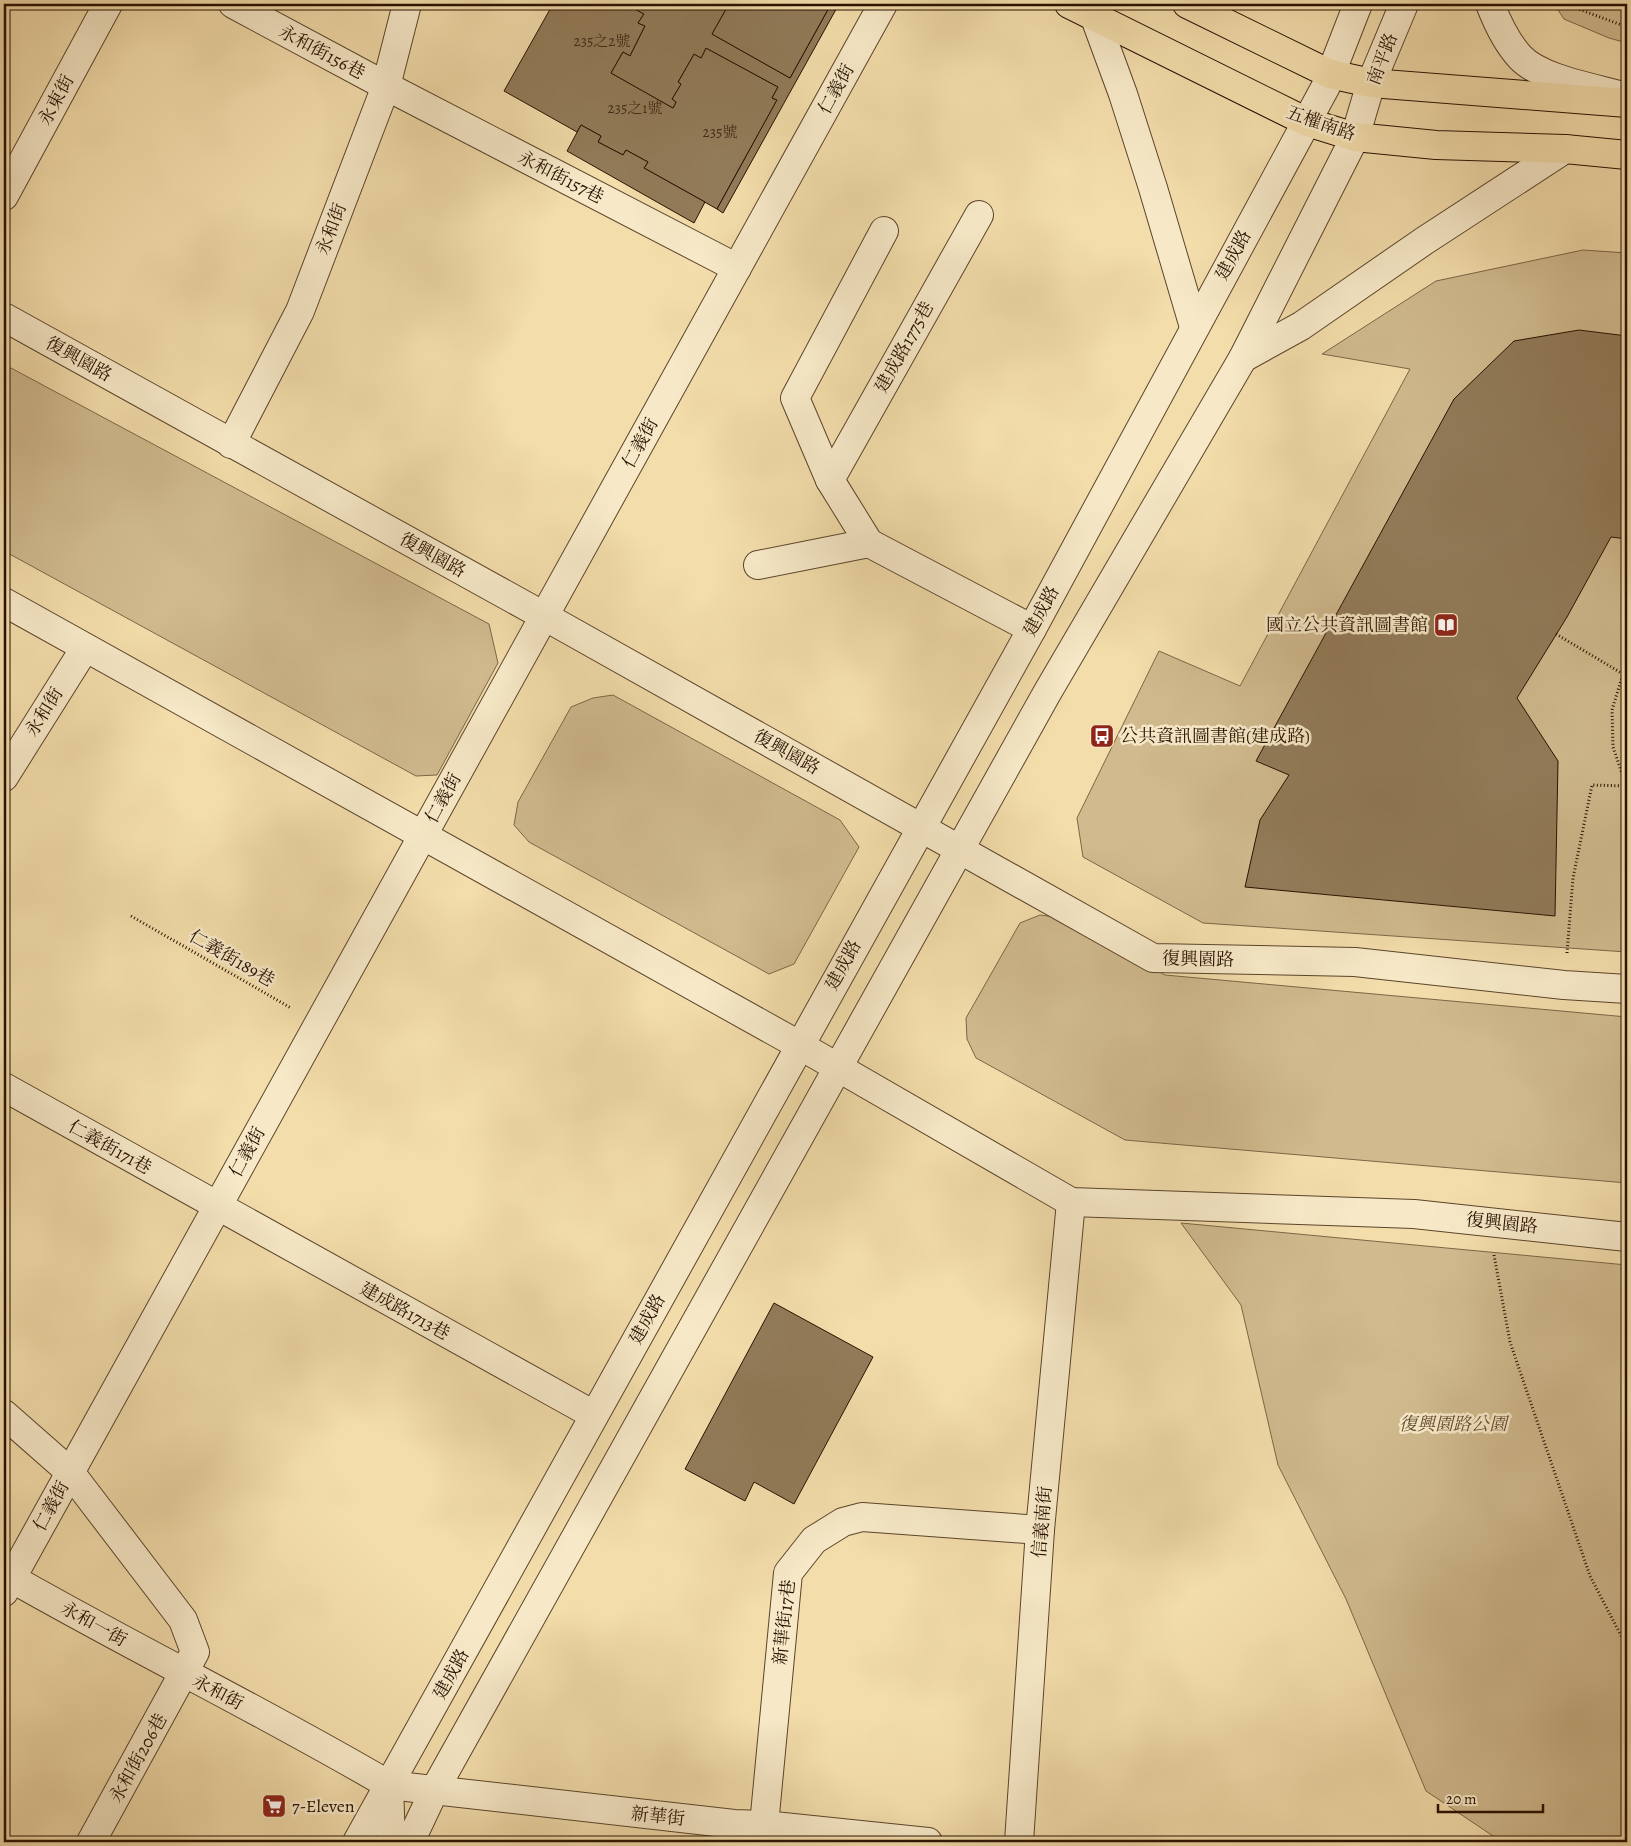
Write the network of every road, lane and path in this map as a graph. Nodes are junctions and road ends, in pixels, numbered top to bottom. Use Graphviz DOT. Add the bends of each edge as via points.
graph roads {
  1 [pos="108,4"];
  2 [pos="233,4"];
  3 [pos="408,4"];
  4 [pos="883,4"];
  5 [pos="1069,4"];
  6 [pos="1188,4"];
  7 [pos="1358,4"];
  8 [pos="1404,4"];
  9 [pos="1490,4"];
  10 [pos="1571,4"];
  11 [pos="1095,18"];
  12 [pos="1627,27"];
  13 [pos="1328,80"];
  14 [pos="1371,83"];
  15 [pos="386,86"];
  16 [pos="1627,97"];
  17 [pos="1627,103"];
  18 [pos="1307,122"];
  19 [pos="1359,126"];
  20 [pos="1565,149"];
  21 [pos="1627,155"];
  22 [pos="4,196"];
  23 [pos="979,215"];
  24 [pos="884,231"];
  25 [pos="737,268"];
  26 [pos="4,318"];
  27 [pos="1194,327"];
  28 [pos="1243,358"];
  29 [pos="232,444"];
  30 [pos="830,480"];
  31 [pos="869,543"];
  32 [pos="758,565"];
  33 [pos="4,602"];
  34 [pos="544,616"];
  35 [pos="1032,629"];
  36 [pos="1556,634"];
  37 [pos="85,648"];
  38 [pos="1627,669"];
  39 [pos="1623,674"];
  40 [pos="4,777"];
  41 [pos="1627,787"];
  42 [pos="920,826"];
  43 [pos="423,835"];
  44 [pos="958,850"];
  45 [pos="131,916"];
  46 [pos="1564,984"];
  47 [pos="1627,989"];
  48 [pos="319,1024"];
  49 [pos="799,1045"];
  50 [pos="838,1068"];
  51 [pos="4,1087"];
  52 [pos="1071,1202"];
  53 [pos="217,1207"];
  54 [pos="1489,1222"];
  55 [pos="1627,1236"];
  56 [pos="4,1414"];
  57 [pos="594,1415"];
  58 [pos="70,1472"];
  59 [pos="1040,1530"];
  60 [pos="6,1581"];
  61 [pos="1627,1648"];
  62 [pos="184,1674"];
  63 [pos="389,1785"];
  64 [pos="434,1791"];
  65 [pos="764,1825"];
  66 [pos="733,1833"];
  67 [pos="92,1842"];
  68 [pos="357,1842"];
  69 [pos="391,1842"];
  70 [pos="410,1842"];
  71 [pos="928,1842"];
  72 [pos="1019,1842"];
  1 -- 22 [label="street, 永東街"];
  2 -- 15 [label="street, 永和街156巷"];
  3 -- 15 [label="street, 永和街"];
  4 -- 25 [label="street, 仁義街"];
  5 -- 11 [label="main road, 五權南路"];
  6 -- 13 [label="main road"];
  7 -- 13 [label="street"];
  8 -- 14 [label="street, 南平路"];
  9 -- 16 [label="street" via="1520,58 1549,76"];
  10 -- 12 [label="path"];
  11 -- 18 [label="main road, 五權南路"];
  11 -- 27 [label="street" via="1123,94"];
  13 -- 14 [label="main road"];
  13 -- 18 [label="street, 建成路"];
  14 -- 17 [label="main road"];
  14 -- 19 [label="street, 南平路"];
  15 -- 25 [label="street, 永和街157巷"];
  15 -- 29 [label="street, 永和街" via="300,311"];
  18 -- 19 [label="main road, 五權南路"];
  18 -- 27 [label="street, 建成路"];
  19 -- 20 [label="main road, 五權南路" via="1436,145"];
  19 -- 28 [label="street"];
  20 -- 21 [label="main road, 五權南路"];
  20 -- 28 [label="street" via="1301,326"];
  23 -- 30 [label="street, 建成路1775巷"];
  24 -- 30 [label="street" via="795,398"];
  25 -- 34 [label="street, 仁義街"];
  26 -- 29 [label="street, 復興園路"];
  27 -- 35 [label="street, 建成路"];
  28 -- 44 [label="street"];
  29 -- 34 [label="street, 復興園路"];
  30 -- 31 [label="street"];
  31 -- 32 [label="street"];
  31 -- 35 [label="street"];
  33 -- 37 [label="street, 復興園路"];
  34 -- 42 [label="street, 復興園路"];
  34 -- 43 [label="street, 仁義街"];
  35 -- 42 [label="street, 建成路"];
  36 -- 39 [label="path"];
  37 -- 40 [label="street, 永和街"];
  37 -- 43 [label="street, 復興園路"];
  38 -- 39 [label="path"];
  39 -- 41 [label="path" via="1612,710 1613,747"];
  41 -- 46 [label="path" via="1592,784 1574,878"];
  42 -- 44 [label="street, 復興園路"];
  42 -- 49 [label="street, 建成路"];
  43 -- 48 [label="street, 仁義街"];
  43 -- 49 [label="street, 復興園路"];
  44 -- 46 [label="street, 復興園路" via="1153,958 1354,962"];
  44 -- 50 [label="street"];
  45 -- 48 [label="path, 仁義街189巷"];
  46 -- 47 [label="street, 復興園路"];
  48 -- 53 [label="street, 仁義街"];
  49 -- 50 [label="street, 復興園路"];
  49 -- 57 [label="street, 建成路"];
  50 -- 52 [label="street, 復興園路"];
  50 -- 64 [label="street"];
  51 -- 53 [label="street, 仁義街171巷"];
  52 -- 54 [label="street, 復興園路" via="1414,1214"];
  52 -- 59 [label="street, 信義南街"];
  53 -- 57 [label="street, 建成路1713巷"];
  53 -- 58 [label="street, 仁義街"];
  54 -- 55 [label="street, 復興園路"];
  54 -- 61 [label="path" via="1510,1342 1590,1576"];
  56 -- 58 [label="street, 永和街"];
  57 -- 63 [label="street, 建成路"];
  58 -- 60 [label="street, 仁義街"];
  58 -- 62 [label="street, 永和街" via="183,1620 195,1652"];
  59 -- 65 [label="street, 新華街17巷" via="862,1517 843,1522 814,1540 788,1573"];
  59 -- 72 [label="street, 信義南街"];
  60 -- 62 [label="street, 永和一街"];
  62 -- 63 [label="street, 永和街" via="326,1748"];
  62 -- 67 [label="street, 永和街206巷"];
  63 -- 64 [label="street, 新華街"];
  63 -- 68 [label="street, 建成路"];
  63 -- 69 [label="street"];
  64 -- 66 [label="street, 新華街"];
  64 -- 70 [label="street"];
  65 -- 66 [label="street, 新華街"];
  65 -- 71 [label="street, 新華街"];
}
